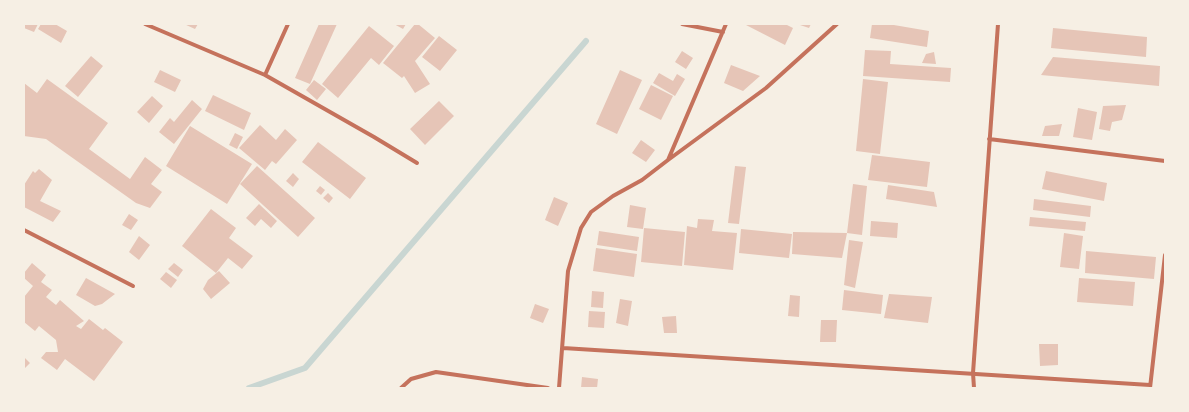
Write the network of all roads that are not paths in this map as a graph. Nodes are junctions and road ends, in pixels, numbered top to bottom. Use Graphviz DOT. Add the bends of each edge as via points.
graph roads {
  1 [pos="145,24"];
  2 [pos="288,24"];
  3 [pos="682,24"];
  4 [pos="726,24"];
  5 [pos="837,24"];
  6 [pos="998,24"];
  7 [pos="723,32"];
  8 [pos="265,75"];
  9 [pos="989,139"];
  10 [pos="668,160"];
  11 [pos="1165,161"];
  12 [pos="417,164"];
  13 [pos="24,230"];
  14 [pos="1165,255"];
  15 [pos="133,286"];
  16 [pos="563,348"];
  17 [pos="973,373"];
  18 [pos="1150,386"];
  19 [pos="401,388"];
  20 [pos="548,388"];
  21 [pos="559,388"];
  22 [pos="974,388"];
  1 -- 8 [label="street"];
  2 -- 8 [label="street"];
  3 -- 7 [label="street"];
  4 -- 7 [label="street"];
  5 -- 10 [label="street" via="766,88"];
  6 -- 9 [label="street"];
  7 -- 10 [label="street"];
  8 -- 12 [label="street"];
  9 -- 11 [label="street"];
  9 -- 17 [label="street"];
  10 -- 16 [label="street" via="642,180 591,212 581,228 568,271"];
  13 -- 15 [label="street"];
  14 -- 18 [label="street"];
  16 -- 17 [label="street"];
  16 -- 21 [label="street"];
  17 -- 18 [label="street"];
  17 -- 22 [label="street"];
  19 -- 20 [label="street" via="411,379 436,372"];
}
